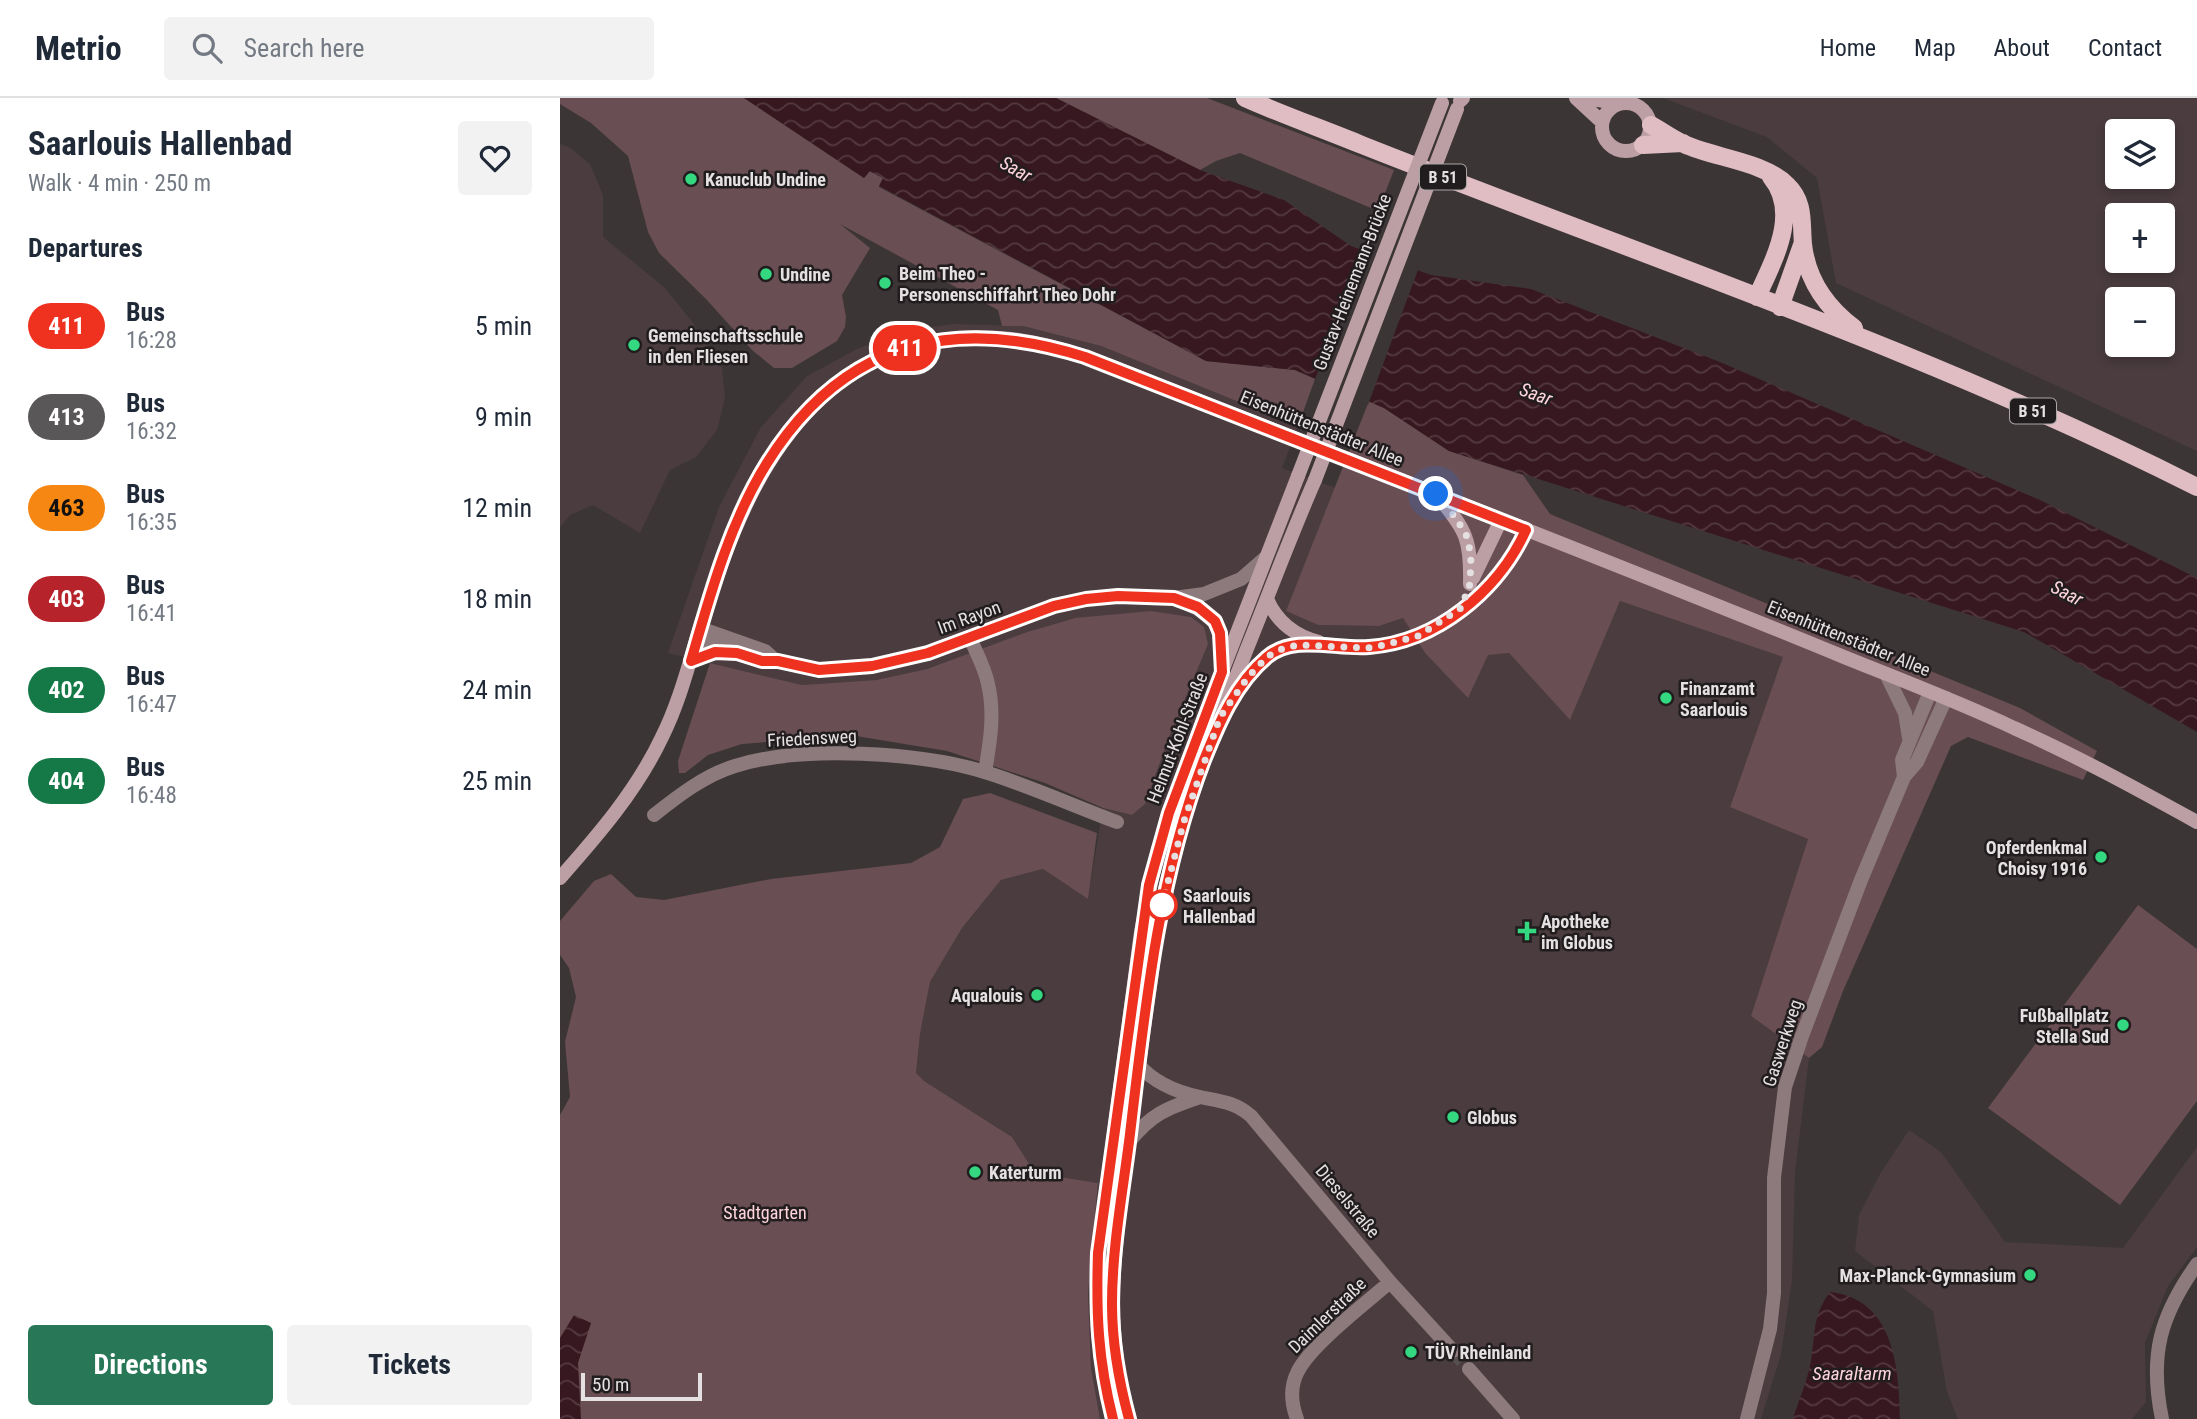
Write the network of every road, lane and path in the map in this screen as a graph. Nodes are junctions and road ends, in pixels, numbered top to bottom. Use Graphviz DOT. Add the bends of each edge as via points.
graph roads {
  1 [pos="1245,98"];
  2 [pos="1576,98"];
  3 [pos="1588,98"];
  4 [pos="1443,100"];
  5 [pos="1460,102"];
  6 [pos="1616,104"];
  7 [pos="1602,122"];
  8 [pos="1651,125"];
  9 [pos="1683,143"];
  10 [pos="1643,145"];
  11 [pos="1764,170"];
  12 [pos="1803,242"];
  13 [pos="1757,297"];
  14 [pos="1780,307"];
  15 [pos="1868,339"];
  16 [pos="1298,476"];
  17 [pos="1315,480"];
  18 [pos="2197,487"];
  19 [pos="1436,494"];
  20 [pos="1501,520"];
  21 [pos="1526,530"];
  22 [pos="1265,558"];
  23 [pos="1470,584"];
  24 [pos="1174,598"];
  25 [pos="1267,599"];
  26 [pos="1461,608"];
  27 [pos="698,635"];
  28 [pos="970,638"];
  29 [pos="1337,646"];
  30 [pos="737,653"];
  31 [pos="691,661"];
  32 [pos="778,661"];
  33 [pos="1222,672"];
  34 [pos="1886,674"];
  35 [pos="1930,692"];
  36 [pos="1946,698"];
  37 [pos="1220,717"];
  38 [pos="1909,740"];
  39 [pos="985,772"];
  40 [pos="1904,777"];
  41 [pos="653,815"];
  42 [pos="2197,821"];
  43 [pos="1117,822"];
  44 [pos="560,878"];
  45 [pos="1138,1064"];
  46 [pos="1200,1097"];
  47 [pos="1129,1142"];
  48 [pos="2197,1264"];
  49 [pos="1390,1282"];
  50 [pos="1453,1351"];
  51 [pos="1469,1369"];
  52 [pos="1113,1419"];
  53 [pos="1129,1419"];
  54 [pos="1297,1419"];
  55 [pos="1513,1419"];
  56 [pos="1747,1419"];
  57 [pos="2162,1419"];
  1 -- 13 [label="main road, B 51"];
  2 -- 7 [label="street"];
  3 -- 6 [label="street"];
  4 -- 16 [label="street, Gustav-Heinemann-Brücke, bridge"];
  5 -- 17 [label="street, Gustav-Heinemann-Brücke, bridge"];
  6 -- 7 [label="street"];
  6 -- 8 [label="street" via="1637,104"];
  7 -- 10 [label="street" via="1604,137 1614,148 1629,151"];
  8 -- 9 [label="main road"];
  8 -- 10 [label="street"];
  9 -- 10 [label="main road"];
  9 -- 11 [label="main road"];
  11 -- 12 [label="main road" via="1796,195"];
  11 -- 13 [label="main road" via="1777,184 1785,209 1774,259"];
  12 -- 14 [label="main road"];
  12 -- 15 [label="main road" via="1812,279 1825,302"];
  13 -- 14 [label="main road, B 51"];
  14 -- 15 [label="main road, B 51"];
  15 -- 18 [label="main road, B 51"];
  16 -- 22 [label="street, Helmut-Kohl-Straße"];
  17 -- 25 [label="street, Helmut-Kohl-Straße"];
  19 -- 20 [label="street, Eisenhüttenstädter Allee"];
  19 -- 23 [label="street" via="1466,534"];
  19 -- 27 [label="street, Eisenhüttenstädter Allee" via="1050,346 979,337 923,344 875,360 842,380 789,430 739,517"];
  20 -- 21 [label="street, Eisenhüttenstädter Allee"];
  20 -- 23 [label="street"];
  21 -- 26 [label="street" via="1508,563 1484,591"];
  21 -- 34 [label="street, Eisenhüttenstädter Allee"];
  22 -- 24 [label="street, Im Rayon" via="1232,583 1204,594"];
  22 -- 33 [label="street, Helmut-Kohl-Straße"];
  23 -- 26 [label="street"];
  24 -- 28 [label="street, Im Rayon" via="1086,599 1054,606"];
  24 -- 33 [label="street, Im Rayon" via="1198,607 1215,621"];
  25 -- 29 [label="street" via="1288,628"];
  25 -- 37 [label="street, Helmut-Kohl-Straße"];
  26 -- 29 [label="street" via="1418,636 1367,648"];
  27 -- 30 [label="street, Im Rayon"];
  27 -- 31 [label="street, Eisenhüttenstädter Allee"];
  27 -- 32 [label="street, Im Rayon" via="765,652"];
  28 -- 32 [label="street, Im Rayon" via="872,666 819,670"];
  28 -- 39 [label="street" via="991,701"];
  29 -- 37 [label="street" via="1291,646 1268,656"];
  30 -- 31 [label="street, Im Rayon" via="715,652"];
  30 -- 32 [label="street, Im Rayon"];
  31 -- 44 [label="street, Eisenhüttenstädter Allee" via="642,776"];
  33 -- 52 [label="street, Helmut-Kohl-Straße" via="1169,813 1141,932 1098,1253 1096,1306 1104,1384"];
  34 -- 35 [label="street, Eisenhüttenstädter Allee"];
  34 -- 38 [label="street, Gaswerkweg" via="1905,713"];
  35 -- 36 [label="street, Eisenhüttenstädter Allee"];
  35 -- 38 [label="street, Gaswerkweg"];
  36 -- 40 [label="street, Gaswerkweg" via="1917,762"];
  36 -- 42 [label="street, Eisenhüttenstädter Allee" via="2089,764"];
  37 -- 45 [label="street, Helmut-Kohl-Straße" via="1167,882"];
  38 -- 40 [label="street, Gaswerkweg" via="1902,760"];
  39 -- 41 [label="street, Friedensweg" via="895,756 782,757 718,773"];
  39 -- 43 [label="street, Friedensweg"];
  40 -- 56 [label="street, Gaswerkweg" via="1861,880 1786,1087 1774,1178 1770,1329"];
  45 -- 46 [label="street, Dieselstraße" via="1148,1077"];
  45 -- 47 [label="street, Helmut-Kohl-Straße"];
  46 -- 47 [label="street" via="1165,1109"];
  46 -- 49 [label="street, Dieselstraße" via="1228,1102 1251,1116"];
  47 -- 53 [label="street, Helmut-Kohl-Straße" via="1112,1306 1119,1381"];
  48 -- 57 [label="street" via="2166,1316 2158,1349"];
  49 -- 50 [label="street, Dieselstraße"];
  49 -- 54 [label="street, Daimlerstraße" via="1299,1368 1292,1395"];
  51 -- 55 [label="street"];
}
